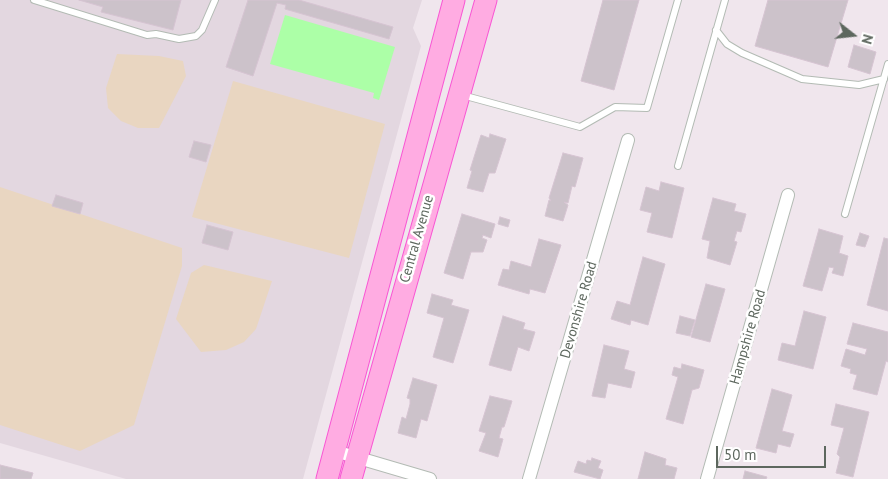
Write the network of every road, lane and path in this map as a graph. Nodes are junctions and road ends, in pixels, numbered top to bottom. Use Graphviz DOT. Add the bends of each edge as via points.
graph roads {
  1 [pos="34,0"];
  2 [pos="215,0"];
  3 [pos="454,0"];
  4 [pos="486,0"];
  5 [pos="678,0"];
  6 [pos="725,0"];
  7 [pos="716,30"];
  8 [pos="888,64"];
  9 [pos="884,79"];
  10 [pos="458,94"];
  11 [pos="628,140"];
  12 [pos="678,166"];
  13 [pos="788,195"];
  14 [pos="845,214"];
  15 [pos="335,451"];
  16 [pos="356,458"];
  17 [pos="327,479"];
  18 [pos="350,479"];
  19 [pos="430,479"];
  20 [pos="529,479"];
  21 [pos="707,479"];
  1 -- 2 [label="lane" via="146,34 179,39 196,36 202,30"];
  3 -- 15 [label="main road, Central Avenue"];
  4 -- 10 [label="main road, Central Avenue"];
  5 -- 10 [label="lane" via="647,108 615,107 580,127"];
  6 -- 7 [label="lane"];
  7 -- 9 [label="lane" via="727,44 742,53 802,79 859,85"];
  7 -- 12 [label="lane"];
  8 -- 9 [label="lane"];
  9 -- 14 [label="lane"];
  10 -- 16 [label="main road, Central Avenue"];
  11 -- 20 [label="street, Devonshire Road"];
  13 -- 21 [label="street, Hampshire Road"];
  15 -- 16 [label="street"];
  15 -- 17 [label="main road, Central Avenue"];
  16 -- 18 [label="main road, Central Avenue"];
  16 -- 19 [label="street"];
}
